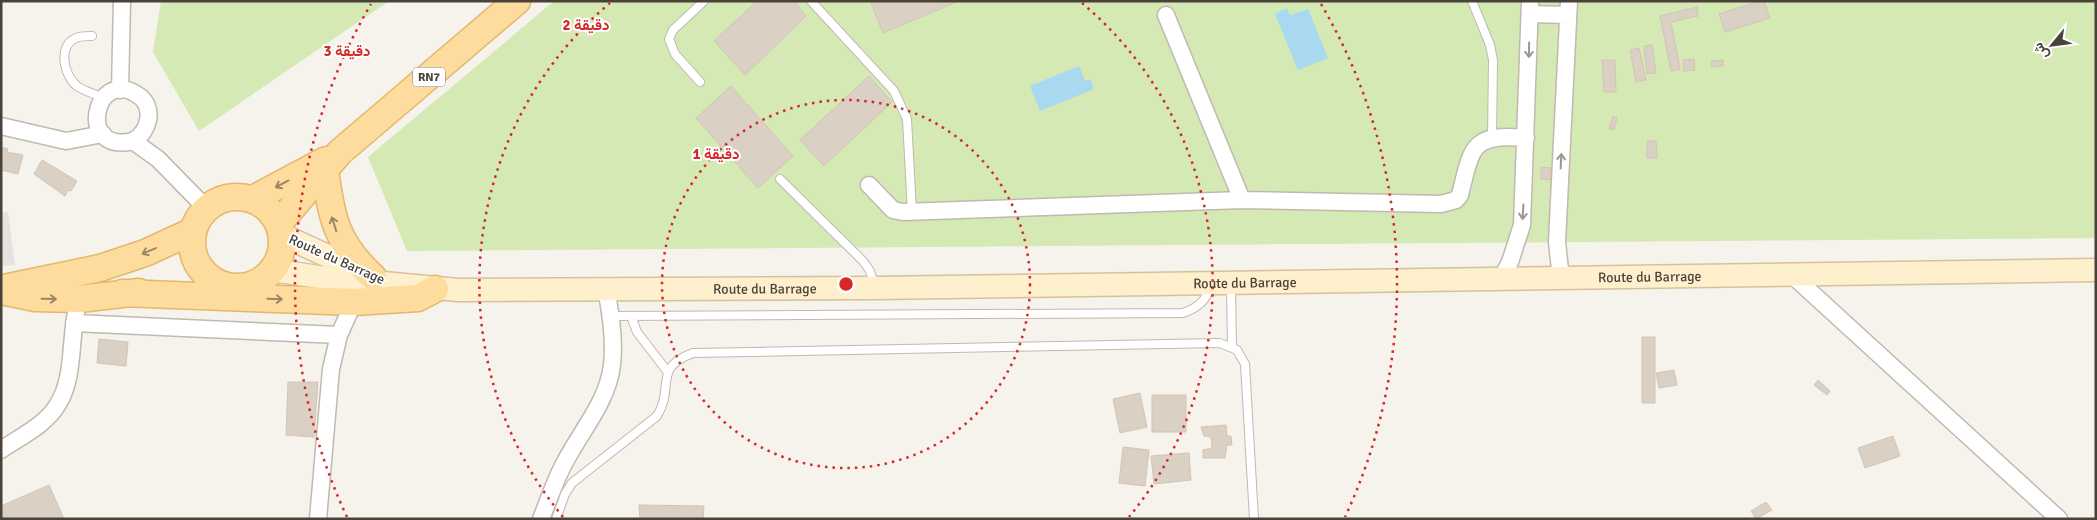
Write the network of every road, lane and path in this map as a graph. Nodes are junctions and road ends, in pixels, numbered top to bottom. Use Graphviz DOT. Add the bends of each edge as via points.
graph roads {
  1 [pos="122,1"];
  2 [pos="516,1"];
  3 [pos="704,1"];
  4 [pos="811,1"];
  5 [pos="1472,1"];
  6 [pos="1530,8"];
  7 [pos="1569,8"];
  8 [pos="1166,15"];
  9 [pos="92,36"];
  10 [pos="700,82"];
  11 [pos="120,90"];
  12 [pos="103,98"];
  13 [pos="1,126"];
  14 [pos="102,134"];
  15 [pos="139,136"];
  16 [pos="1526,138"];
  17 [pos="1492,139"];
  18 [pos="332,161"];
  19 [pos="780,179"];
  20 [pos="869,185"];
  21 [pos="253,199"];
  22 [pos="1242,200"];
  23 [pos="206,208"];
  24 [pos="912,212"];
  25 [pos="280,229"];
  26 [pos="194,231"];
  27 [pos="272,270"];
  28 [pos="2096,270"];
  29 [pos="1792,275"];
  30 [pos="1501,279"];
  31 [pos="1560,279"];
  32 [pos="213,280"];
  33 [pos="383,280"];
  34 [pos="1220,283"];
  35 [pos="875,288"];
  36 [pos="435,289"];
  37 [pos="606,289"];
  38 [pos="1,290"];
  39 [pos="122,293"];
  40 [pos="354,302"];
  41 [pos="77,311"];
  42 [pos="611,316"];
  43 [pos="631,316"];
  44 [pos="339,335"];
  45 [pos="1232,346"];
  46 [pos="667,371"];
  47 [pos="1,450"];
  48 [pos="318,519"];
  49 [pos="541,519"];
  50 [pos="556,519"];
  51 [pos="1254,519"];
  52 [pos="2060,519"];
  1 -- 11 [label="street"];
  2 -- 18 [label="main road, RN7"];
  3 -- 10 [label="lane" via="673,30 670,39 675,54"];
  4 -- 24 [label="lane" via="894,91 907,119"];
  5 -- 17 [label="lane" via="1493,60"];
  6 -- 7 [label="street"];
  6 -- 16 [label="street, one-way"];
  31 -- 7 [label="street, one-way" via="1557,242"];
  8 -- 22 [label="street"];
  9 -- 12 [label="lane" via="77,37 70,42 64,52 65,64 77,86"];
  11 -- 12 [label="street"];
  11 -- 15 [label="street" via="136,94 147,106 149,115"];
  12 -- 14 [label="street" via="96,112"];
  13 -- 14 [label="street" via="66,141"];
  14 -- 15 [label="street" via="117,142"];
  15 -- 23 [label="street"];
  16 -- 17 [label="street" via="1499,136"];
  16 -- 30 [label="street, one-way" via="1522,225"];
  17 -- 22 [label="street" via="1483,141 1471,152 1460,195 1451,203"];
  18 -- 21 [label="main road, RN7, one-way"];
  18 -- 25 [label="main road, RN7"];
  33 -- 18 [label="main road, one-way" via="348,252 336,230 330,209"];
  19 -- 35 [label="lane" via="863,261"];
  20 -- 24 [label="street" via="893,210"];
  21 -- 23 [label="main road" via="228,197"];
  21 -- 25 [label="main road" via="272,213"];
  22 -- 24 [label="street"];
  23 -- 26 [label="main road"];
  25 -- 27 [label="main road" via="282,247"];
  25 -- 33 [label="main road, Route du Barrage"];
  26 -- 32 [label="main road" via="195,258"];
  26 -- 38 [label="main road, one-way" via="146,253 100,268"];
  27 -- 32 [label="main road" via="252,284 239,287"];
  27 -- 33 [label="main road, Route du Barrage"];
  28 -- 29 [label="main road, Route du Barrage"];
  29 -- 31 [label="main road, Route du Barrage"];
  29 -- 52 [label="street"];
  30 -- 31 [label="main road, Route du Barrage"];
  30 -- 34 [label="main road, Route du Barrage"];
  32 -- 39 [label="main road"];
  33 -- 36 [label="main road, Route du Barrage"];
  34 -- 35 [label="main road, Route du Barrage"];
  34 -- 43 [label="lane" via="1203,302 1183,313"];
  34 -- 45 [label="lane"];
  35 -- 37 [label="main road, Route du Barrage"];
  36 -- 37 [label="main road, Route du Barrage"];
  36 -- 40 [label="main road" via="413,299"];
  37 -- 42 [label="street"];
  38 -- 41 [label="main road, one-way"];
  39 -- 40 [label="main road, one-way"];
  39 -- 41 [label="main road"];
  40 -- 44 [label="street"];
  41 -- 44 [label="street"];
  41 -- 47 [label="street" via="67,378 58,405 49,416"];
  42 -- 43 [label="lane"];
  42 -- 49 [label="street" via="612,367 606,388 565,461"];
  43 -- 46 [label="lane" via="637,332"];
  44 -- 48 [label="street" via="331,369"];
  45 -- 46 [label="lane" via="1220,343 701,351 685,356"];
  45 -- 51 [label="lane" via="1241,354 1245,364"];
  46 -- 50 [label="lane" via="664,402 656,416 572,483"];
}
